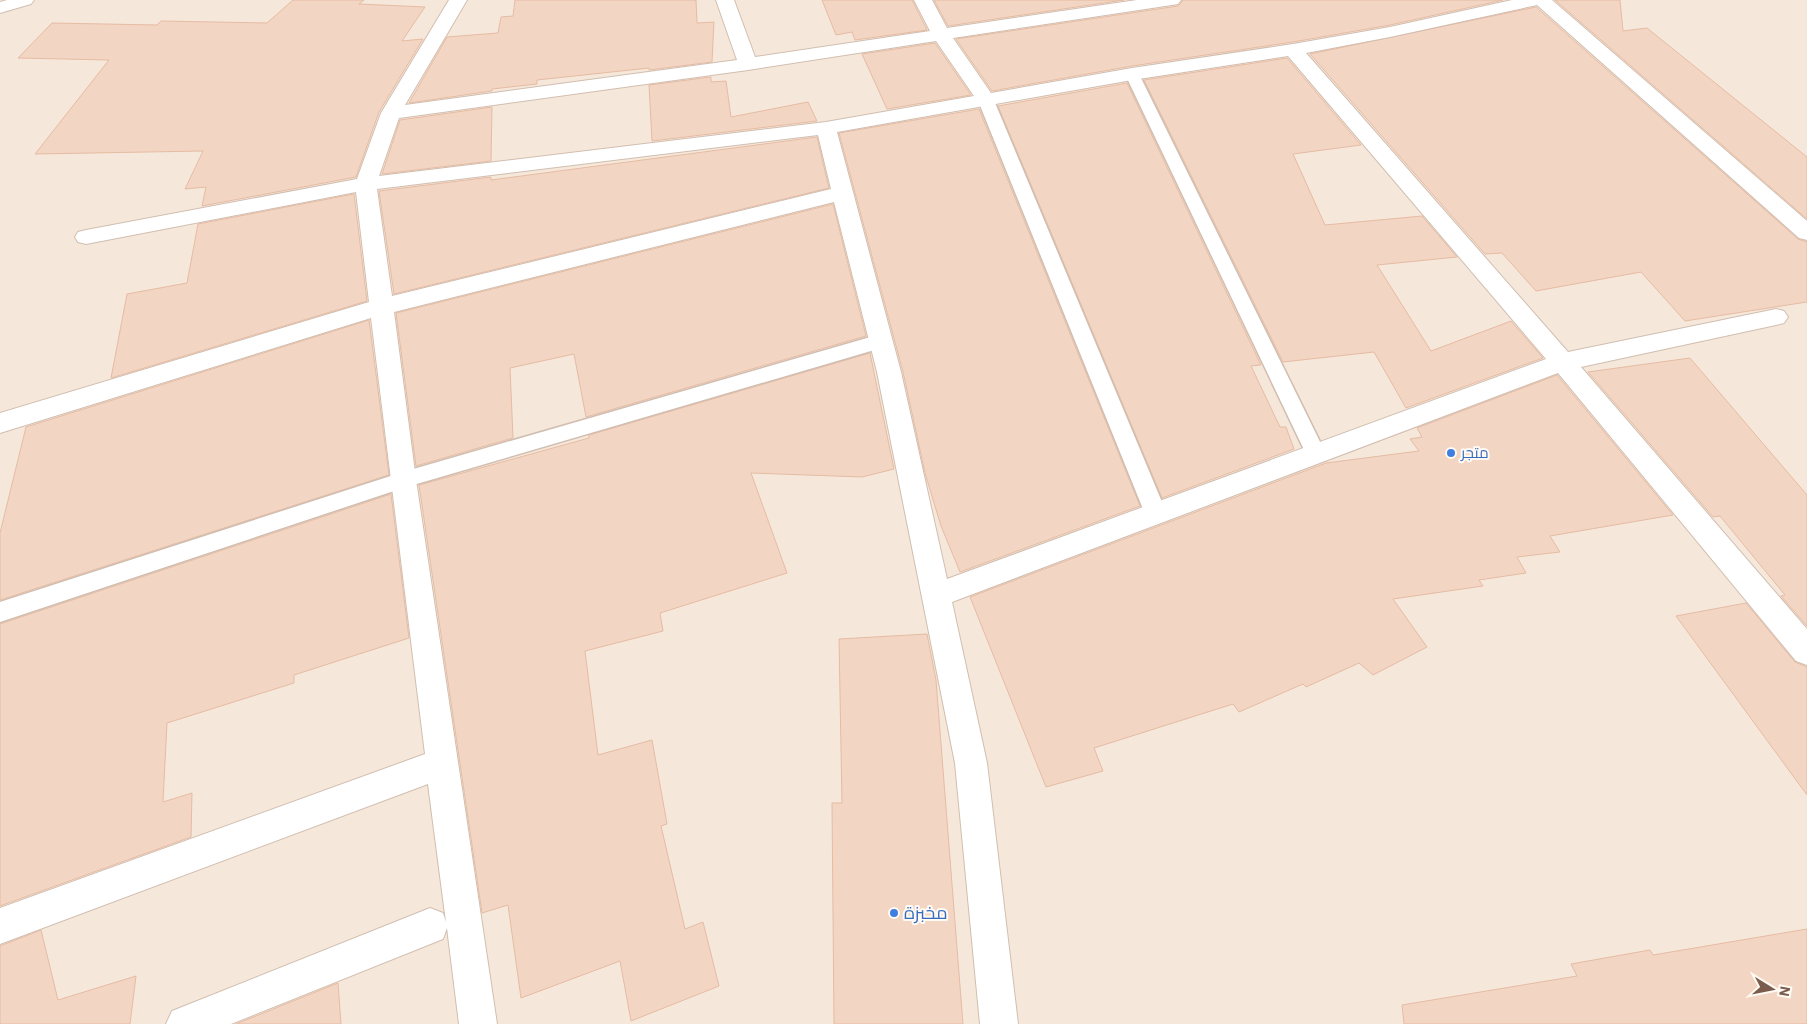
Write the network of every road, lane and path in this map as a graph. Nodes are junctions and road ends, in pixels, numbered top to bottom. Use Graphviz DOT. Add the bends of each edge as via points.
graph roads {
  1 [pos="26,0"];
  2 [pos="458,0"];
  3 [pos="725,0"];
  4 [pos="924,0"];
  5 [pos="1172,0"];
  6 [pos="1536,0"];
  7 [pos="1542,0"];
  8 [pos="1131,3"];
  9 [pos="0,8"];
  10 [pos="941,34"];
  11 [pos="1292,50"];
  12 [pos="748,64"];
  13 [pos="1132,74"];
  14 [pos="985,98"];
  15 [pos="391,113"];
  16 [pos="826,128"];
  17 [pos="366,184"];
  18 [pos="843,193"];
  19 [pos="1807,234"];
  20 [pos="86,237"];
  21 [pos="380,307"];
  22 [pos="1776,317"];
  23 [pos="881,341"];
  24 [pos="1563,362"];
  25 [pos="0,423"];
  26 [pos="1316,454"];
  27 [pos="403,480"];
  28 [pos="1156,514"];
  29 [pos="937,595"];
  30 [pos="0,612"];
  31 [pos="1807,651"];
  32 [pos="442,763"];
  33 [pos="0,926"];
  34 [pos="430,926"];
  35 [pos="185,1024"];
  36 [pos="478,1024"];
  37 [pos="999,1024"];
  1 -- 9 [label="street"];
  2 -- 15 [label="street"];
  3 -- 12 [label="street"];
  4 -- 10 [label="street"];
  5 -- 8 [label="street"];
  6 -- 11 [label="street"];
  7 -- 19 [label="street"];
  8 -- 10 [label="street"];
  10 -- 12 [label="street"];
  10 -- 14 [label="street"];
  11 -- 13 [label="street"];
  11 -- 24 [label="street"];
  12 -- 15 [label="street"];
  13 -- 14 [label="street"];
  13 -- 26 [label="lane"];
  14 -- 16 [label="street"];
  14 -- 28 [label="lane"];
  15 -- 17 [label="street"];
  16 -- 17 [label="street"];
  16 -- 18 [label="street"];
  17 -- 20 [label="street"];
  17 -- 21 [label="street"];
  18 -- 21 [label="street"];
  18 -- 23 [label="street"];
  21 -- 25 [label="street"];
  21 -- 27 [label="street"];
  22 -- 24 [label="street"];
  23 -- 27 [label="lane"];
  23 -- 29 [label="street"];
  24 -- 26 [label="street"];
  24 -- 31 [label="street"];
  26 -- 28 [label="street"];
  27 -- 30 [label="lane"];
  27 -- 32 [label="street"];
  28 -- 29 [label="street"];
  29 -- 37 [label="street" via="971,763"];
  32 -- 33 [label="street"];
  32 -- 36 [label="street"];
  34 -- 35 [label="street"];
}
